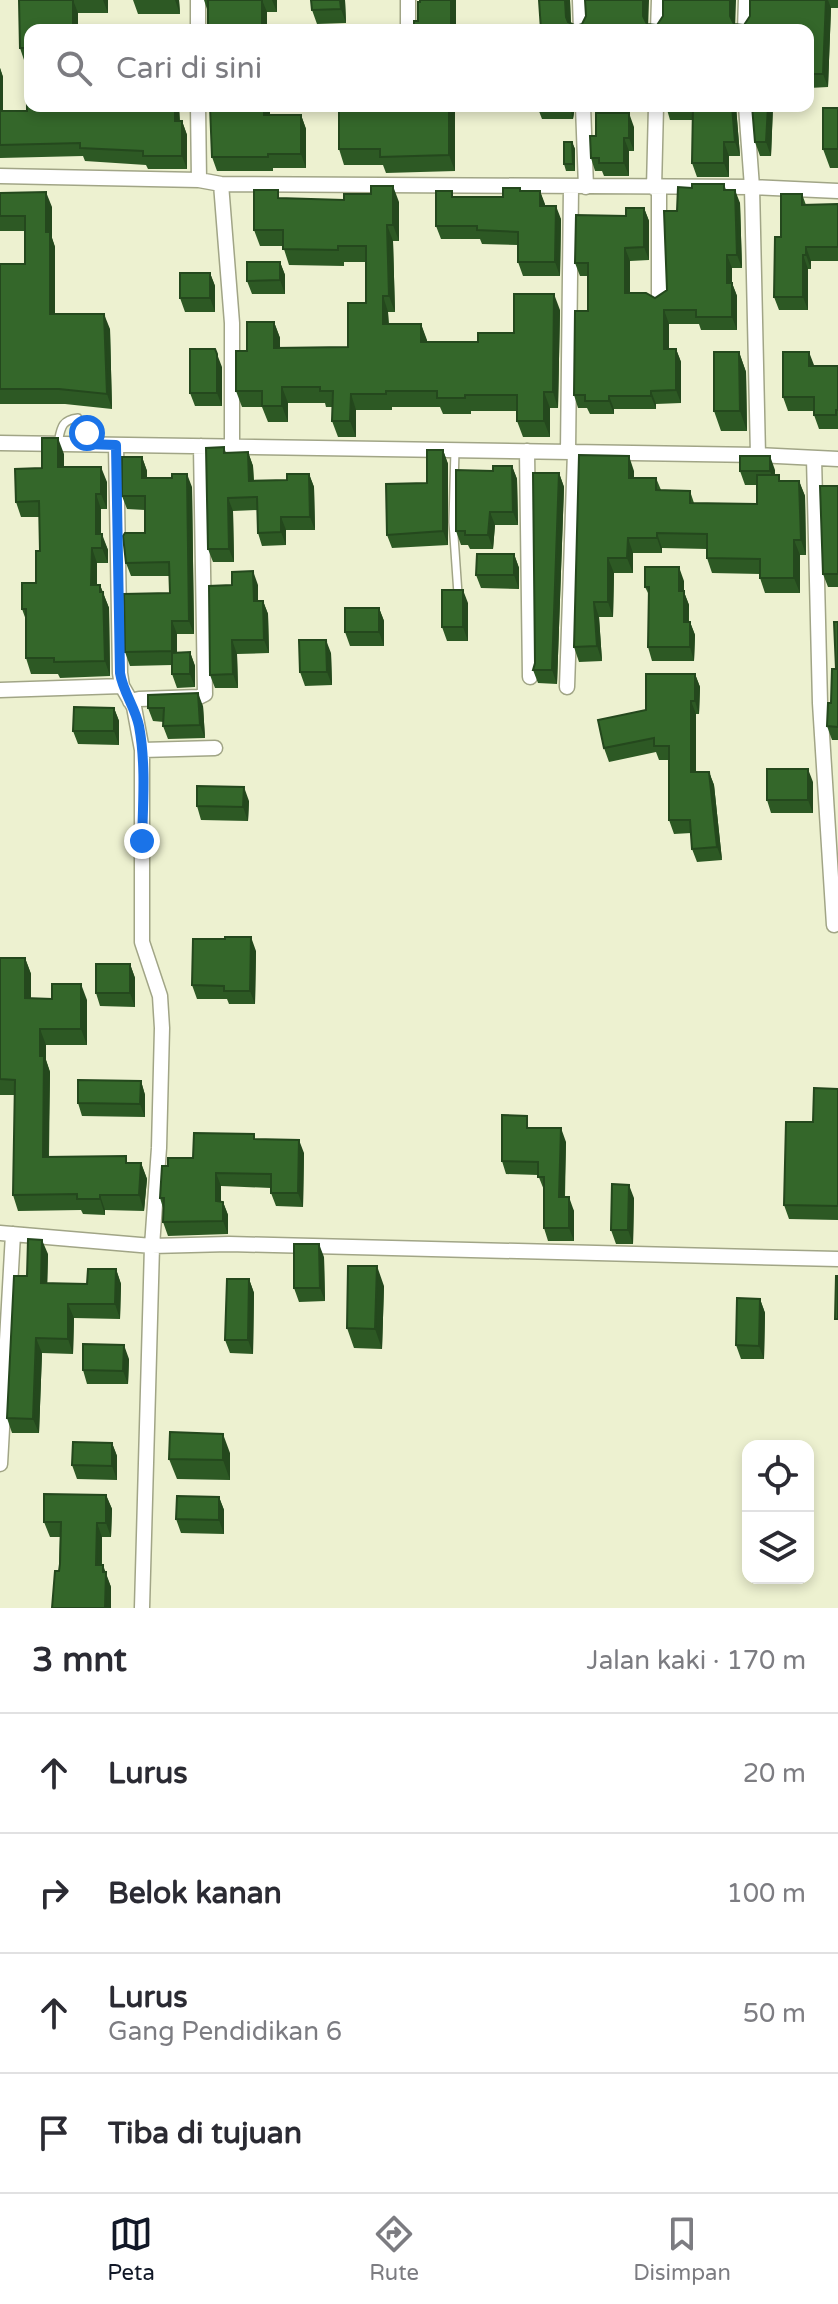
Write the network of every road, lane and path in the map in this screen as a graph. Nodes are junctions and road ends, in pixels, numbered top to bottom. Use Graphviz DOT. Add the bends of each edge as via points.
graph roads {
  1 [pos="198,0"];
  2 [pos="408,0"];
  3 [pos="580,0"];
  4 [pos="659,0"];
  5 [pos="746,0"];
  6 [pos="198,24"];
  7 [pos="408,24"];
  8 [pos="581,24"];
  9 [pos="658,24"];
  10 [pos="745,24"];
  11 [pos="198,112"];
  12 [pos="583,112"];
  13 [pos="656,112"];
  14 [pos="746,112"];
  15 [pos="0,176"];
  16 [pos="199,180"];
  17 [pos="221,184"];
  18 [pos="578,187"];
  19 [pos="752,187"];
  20 [pos="656,188"];
  21 [pos="838,191"];
  22 [pos="659,301"];
  23 [pos="0,443"];
  24 [pos="58,443"];
  25 [pos="86,444"];
  26 [pos="116,445"];
  27 [pos="201,446"];
  28 [pos="232,446"];
  29 [pos="455,450"];
  30 [pos="527,451"];
  31 [pos="571,452"];
  32 [pos="758,455"];
  33 [pos="814,458"];
  34 [pos="838,459"];
  35 [pos="458,594"];
  36 [pos="530,677"];
  37 [pos="122,686"];
  38 [pos="567,687"];
  39 [pos="0,690"];
  40 [pos="130,701"];
  41 [pos="215,748"];
  42 [pos="142,750"];
  43 [pos="834,925"];
  44 [pos="7,1234"];
  45 [pos="152,1246"];
  46 [pos="838,1259"];
  47 [pos="0,1464"];
  48 [pos="142,1608"];
  1 -- 6 [label="street"];
  2 -- 7 [label="street"];
  3 -- 8 [label="street"];
  4 -- 9 [label="street"];
  5 -- 10 [label="street"];
  11 -- 16 [label="street"];
  12 -- 18 [label="street"];
  13 -- 20 [label="street"];
  14 -- 19 [label="street"];
  15 -- 16 [label="street"];
  16 -- 17 [label="street"];
  17 -- 18 [label="street"];
  17 -- 28 [label="street" via="232,323"];
  18 -- 20 [label="street"];
  18 -- 31 [label="street"];
  19 -- 20 [label="street"];
  19 -- 21 [label="street"];
  19 -- 32 [label="street"];
  20 -- 22 [label="street"];
  23 -- 24 [label="street"];
  24 -- 25 [label="street"];
  24 -- 25 [label="lane" via="61,426 78,418 87,433"];
  25 -- 26 [label="street"];
  26 -- 27 [label="street"];
  26 -- 37 [label="street"];
  27 -- 28 [label="street"];
  27 -- 40 [label="street" via="205,694"];
  28 -- 29 [label="street"];
  29 -- 30 [label="street"];
  29 -- 35 [label="lane"];
  30 -- 31 [label="street"];
  30 -- 36 [label="street"];
  31 -- 32 [label="street"];
  31 -- 38 [label="street"];
  32 -- 33 [label="street"];
  33 -- 34 [label="street"];
  33 -- 43 [label="street" via="820,703"];
  37 -- 39 [label="street"];
  37 -- 40 [label="street"];
  40 -- 42 [label="street"];
  41 -- 42 [label="street"];
  42 -- 45 [label="street" via="142,942 160,996 162,1056"];
  44 -- 45 [label="street"];
  44 -- 47 [label="street"];
  45 -- 46 [label="street"];
  45 -- 48 [label="street"];
}
